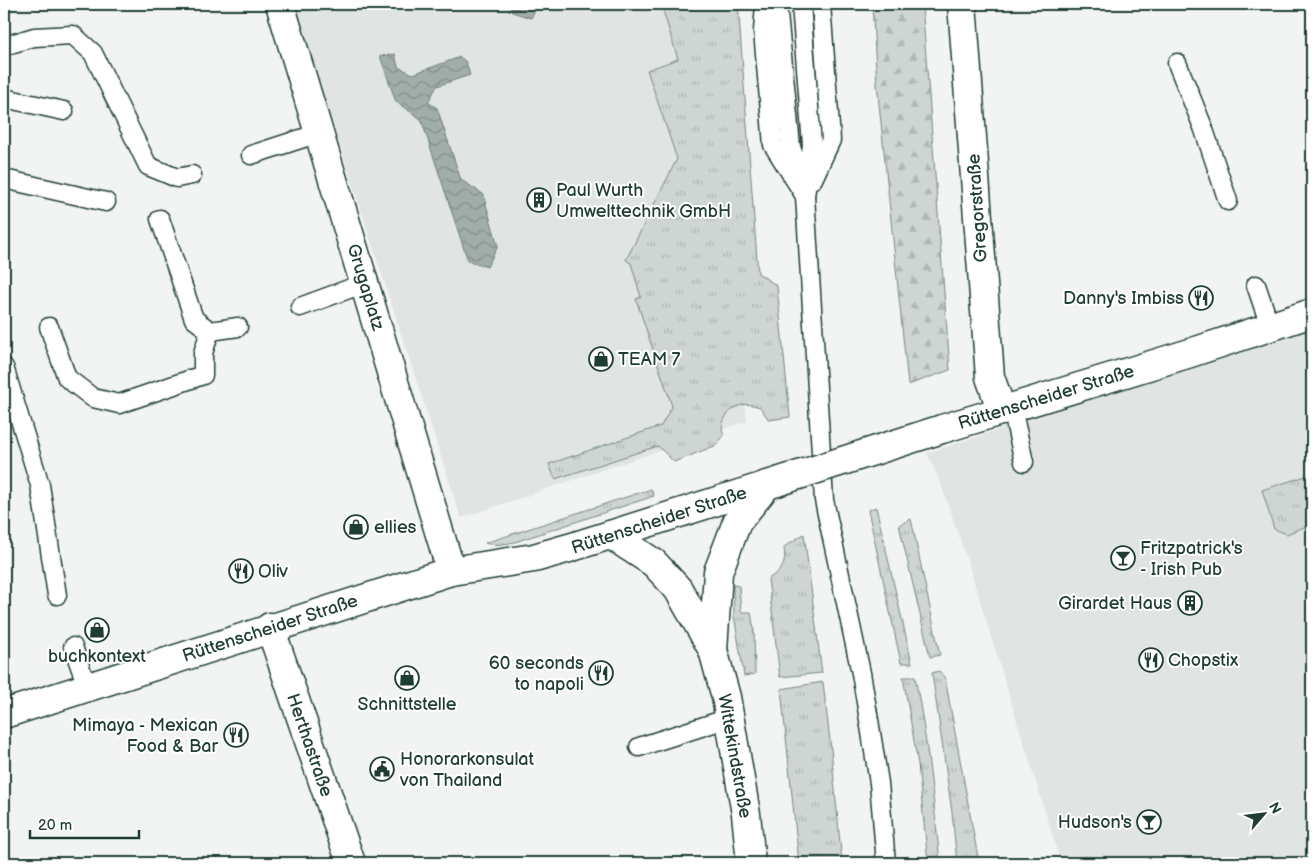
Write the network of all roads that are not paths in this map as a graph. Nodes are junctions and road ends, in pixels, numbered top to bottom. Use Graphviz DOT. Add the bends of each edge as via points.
graph roads {
  1 [pos="280,4"];
  2 [pos="765,4"];
  3 [pos="777,4"];
  4 [pos="801,4"];
  5 [pos="821,4"];
  6 [pos="962,4"];
  7 [pos="4,46"];
  8 [pos="1177,63"];
  9 [pos="4,98"];
  10 [pos="64,111"];
  11 [pos="319,133"];
  12 [pos="251,154"];
  13 [pos="192,175"];
  14 [pos="4,179"];
  15 [pos="805,196"];
  16 [pos="1228,201"];
  17 [pos="106,202"];
  18 [pos="160,220"];
  19 [pos="364,283"];
  20 [pos="1256,286"];
  21 [pos="300,307"];
  22 [pos="1312,313"];
  23 [pos="1270,326"];
  24 [pos="49,327"];
  25 [pos="238,327"];
  26 [pos="210,331"];
  27 [pos="4,367"];
  28 [pos="1007,410"];
  29 [pos="1024,462"];
  30 [pos="772,484"];
  31 [pos="611,535"];
  32 [pos="451,571"];
  33 [pos="57,595"];
  34 [pos="270,627"];
  35 [pos="73,647"];
  36 [pos="713,650"];
  37 [pos="87,686"];
  38 [pos="4,714"];
  39 [pos="729,718"];
  40 [pos="639,747"];
  41 [pos="351,863"];
  42 [pos="751,863"];
  43 [pos="886,863"];
  1 -- 11 [label="street, Grugaplatz"];
  2 -- 15 [label="lane" via="763,31 773,145"];
  3 -- 15 [label="lane" via="791,147"];
  4 -- 15 [label="lane" via="812,145"];
  5 -- 15 [label="lane" via="831,140"];
  6 -- 28 [label="street, Gregorstraße" via="990,376"];
  7 -- 13 [label="lane" via="34,37 73,35 94,53 148,166 177,178"];
  8 -- 16 [label="lane" via="1203,126"];
  9 -- 10 [label="lane"];
  11 -- 12 [label="lane"];
  11 -- 19 [label="street, Grugaplatz"];
  14 -- 17 [label="lane"];
  15 -- 43 [label="lane" via="824,500 861,673 878,783"];
  18 -- 26 [label="lane" via="194,319"];
  19 -- 21 [label="lane"];
  19 -- 32 [label="street, Grugaplatz"];
  20 -- 23 [label="lane"];
  22 -- 23 [label="street, Rüttenscheider Straße"];
  23 -- 28 [label="street, Rüttenscheider Straße"];
  24 -- 26 [label="lane" via="66,378 93,398 118,404 203,376 203,353"];
  25 -- 26 [label="lane"];
  27 -- 33 [label="lane" via="40,485"];
  28 -- 29 [label="lane"];
  28 -- 30 [label="street, Rüttenscheider Straße, bridge"];
  30 -- 31 [label="street, Rüttenscheider Straße"];
  30 -- 36 [label="street, Wittekindstraße" via="737,522 718,572"];
  31 -- 32 [label="street, Rüttenscheider Straße" via="534,558"];
  31 -- 36 [label="street, Wittekindstraße" via="654,563 678,589"];
  32 -- 34 [label="street, Rüttenscheider Straße"];
  34 -- 37 [label="street, Rüttenscheider Straße"];
  34 -- 41 [label="street, Herthastraße"];
  35 -- 37 [label="lane"];
  36 -- 39 [label="street, Wittekindstraße"];
  37 -- 38 [label="street, Rüttenscheider Straße"];
  39 -- 40 [label="lane"];
  39 -- 42 [label="street, Wittekindstraße"];
}
